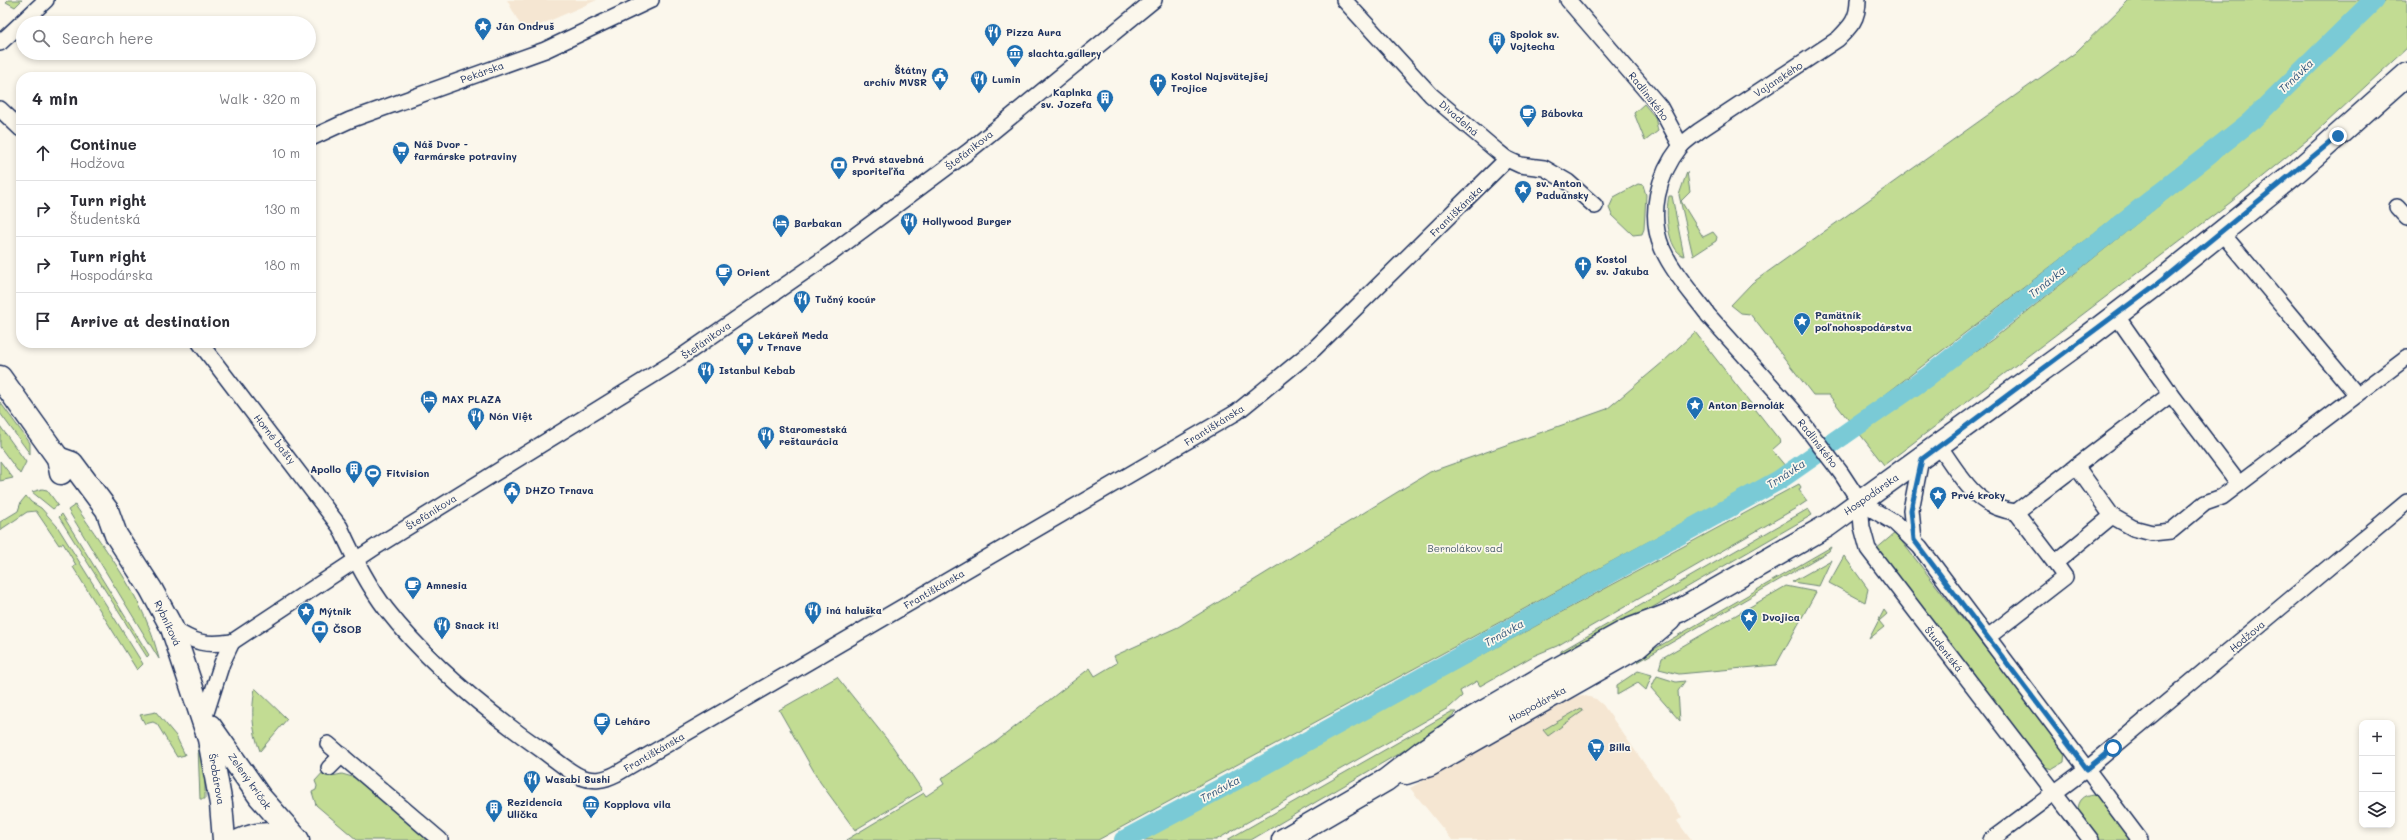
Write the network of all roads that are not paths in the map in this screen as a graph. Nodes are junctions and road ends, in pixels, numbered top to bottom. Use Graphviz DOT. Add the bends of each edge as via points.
graph roads {
  1 [pos="46,0"];
  2 [pos="651,0"];
  3 [pos="1154,0"];
  4 [pos="1344,0"];
  5 [pos="1568,0"];
  6 [pos="1858,0"];
  7 [pos="29,16"];
  8 [pos="16,28"];
  9 [pos="0,43"];
  10 [pos="2407,74"];
  11 [pos="0,109"];
  12 [pos="16,124"];
  13 [pos="316,136"];
  14 [pos="1681,146"];
  15 [pos="1507,160"];
  16 [pos="1595,206"];
  17 [pos="2221,232"];
  18 [pos="2116,315"];
  19 [pos="204,348"];
  20 [pos="2407,357"];
  21 [pos="0,377"];
  22 [pos="2171,394"];
  23 [pos="2357,395"];
  24 [pos="1939,446"];
  25 [pos="1922,459"];
  26 [pos="2076,466"];
  27 [pos="2239,484"];
  28 [pos="1860,502"];
  29 [pos="2407,502"];
  30 [pos="2016,512"];
  31 [pos="2112,516"];
  32 [pos="1914,540"];
  33 [pos="355,560"];
  34 [pos="2055,562"];
  35 [pos="172,628"];
  36 [pos="1988,637"];
  37 [pos="232,642"];
  38 [pos="204,718"];
  39 [pos="328,744"];
  40 [pos="342,755"];
  41 [pos="330,768"];
  42 [pos="2087,769"];
  43 [pos="2055,793"];
  44 [pos="298,839"];
  45 [pos="224,840"];
  46 [pos="240,840"];
  47 [pos="440,840"];
  48 [pos="1283,840"];
  49 [pos="1991,840"];
  50 [pos="2091,840"];
  51 [pos="2140,840"];
  1 -- 7 [label="street"];
  2 -- 13 [label="street, Pekárska" via="545,50 350,120"];
  3 -- 33 [label="street, Štefánikova" via="969,151 829,254 671,364"];
  4 -- 15 [label="street, Divadelná" via="1431,95"];
  5 -- 14 [label="street, Radlinského" via="1660,107"];
  6 -- 14 [label="street, Vajanského" via="1858,13 1838,39 1708,124"];
  8 -- 9 [label="street"];
  10 -- 17 [label="street, Hospodárska" via="2294,174"];
  11 -- 12 [label="street"];
  14 -- 28 [label="street, Radlinského" via="1658,187 1657,224 1662,248 1676,272 1707,313 1811,433"];
  15 -- 16 [label="street, Divadelná" via="1520,165 1544,168 1568,182"];
  15 -- 33 [label="street, Františkánska" via="1314,349 1237,412 607,778 595,780 579,777 523,737 466,690 413,640 386,609"];
  17 -- 18 [label="street, Hospodárska"];
  17 -- 23 [label="street"];
  18 -- 22 [label="street"];
  18 -- 24 [label="street, Hospodárska"];
  19 -- 33 [label="street, Horné bašty" via="340,527"];
  20 -- 23 [label="street"];
  21 -- 35 [label="street, Rybníková" via="58,458 61,472 78,496 97,521 116,535 151,589"];
  22 -- 26 [label="street"];
  22 -- 27 [label="street"];
  23 -- 27 [label="street"];
  24 -- 25 [label="street, Hospodárska"];
  24 -- 30 [label="street" via="1980,499 1999,510"];
  25 -- 28 [label="street, Hospodárska"];
  25 -- 32 [label="street" via="1911,510"];
  26 -- 30 [label="street"];
  26 -- 31 [label="street"];
  27 -- 31 [label="street" via="2222,497 2205,503 2171,531 2152,532 2132,528"];
  28 -- 32 [label="street" via="1879,511"];
  28 -- 43 [label="street, Študentská" via="1862,527 1868,549"];
  28 -- 48 [label="street, Hospodárska" via="1808,537 1678,611 1636,648 1430,765 1386,780"];
  29 -- 42 [label="street, Hodžova"];
  30 -- 34 [label="street"];
  31 -- 34 [label="street"];
  32 -- 36 [label="street"];
  33 -- 37 [label="street, Štefánikova"];
  34 -- 36 [label="street" via="2065,577"];
  35 -- 37 [label="street, Štefánikova" via="200,643 212,645"];
  35 -- 38 [label="street, Rybníková"];
  36 -- 42 [label="street"];
  37 -- 38 [label="street" via="222,663"];
  38 -- 44 [label="street, Zelený kríčok" via="260,797"];
  38 -- 45 [label="street, Šrobárova" via="217,775"];
  39 -- 40 [label="street"];
  40 -- 41 [label="street"];
  40 -- 47 [label="street"];
  42 -- 43 [label="street, Hodžova"];
  42 -- 51 [label="street"];
  43 -- 49 [label="street, Hodžova"];
  43 -- 50 [label="street, Študentská"];
  44 -- 46 [label="street" via="271,833 254,834"];
}
